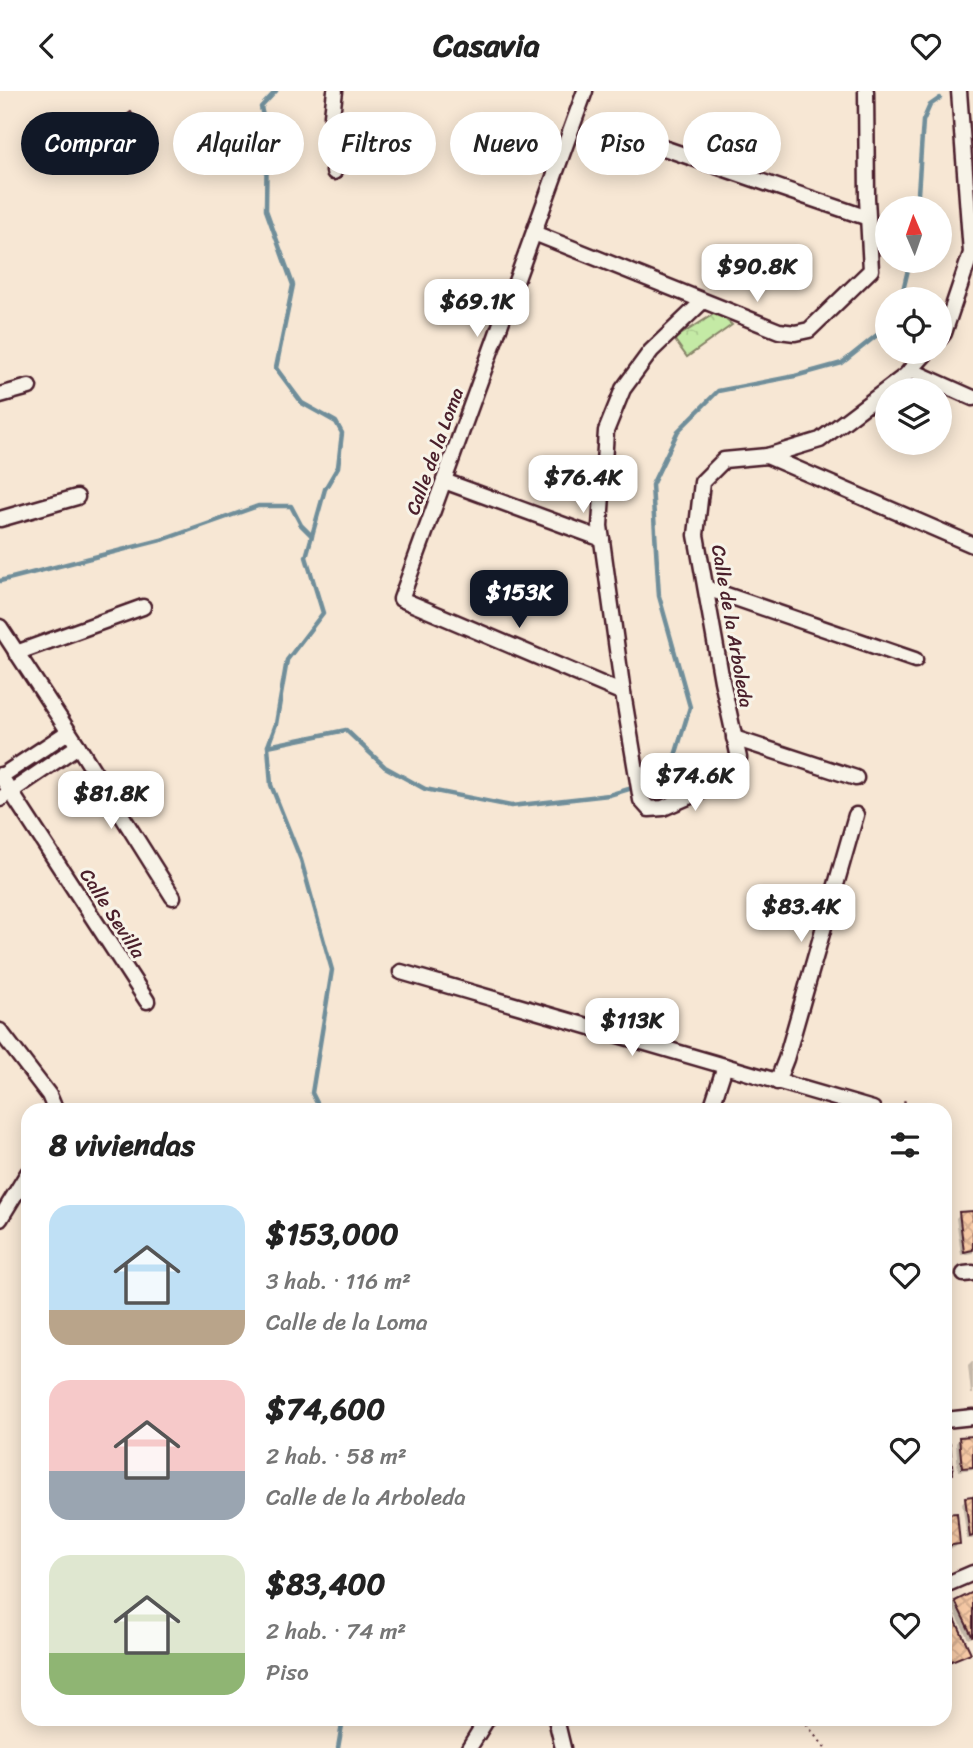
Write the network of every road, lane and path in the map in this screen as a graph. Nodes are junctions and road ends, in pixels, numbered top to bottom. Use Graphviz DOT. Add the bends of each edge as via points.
graph roads {
  1 [pos="335,91"];
  2 [pos="585,91"];
  3 [pos="866,91"];
  4 [pos="959,91"];
  5 [pos="332,112"];
  6 [pos="669,150"];
  7 [pos="970,179"];
  8 [pos="868,218"];
  9 [pos="534,233"];
  10 [pos="970,268"];
  11 [pos="703,301"];
  12 [pos="952,313"];
  13 [pos="916,364"];
  14 [pos="910,370"];
  15 [pos="29,387"];
  16 [pos="0,395"];
  17 [pos="973,398"];
  18 [pos="767,456"];
  19 [pos="444,481"];
  20 [pos="77,497"];
  21 [pos="0,519"];
  22 [pos="602,539"];
  23 [pos="973,545"];
  24 [pos="706,589"];
  25 [pos="143,607"];
  26 [pos="0,627"];
  27 [pos="16,653"];
  28 [pos="915,660"];
  29 [pos="623,693"];
  30 [pos="68,733"];
  31 [pos="734,738"];
  32 [pos="78,746"];
  33 [pos="0,776"];
  34 [pos="856,778"];
  35 [pos="6,795"];
  36 [pos="856,815"];
  37 [pos="173,897"];
  38 [pos="401,972"];
  39 [pos="147,1001"];
  40 [pos="0,1031"];
  41 [pos="724,1066"];
  42 [pos="777,1082"];
  43 [pos="905,1100"];
  44 [pos="52,1103"];
  45 [pos="713,1103"];
  46 [pos="852,1103"];
  47 [pos="904,1103"];
  48 [pos="21,1184"];
  49 [pos="0,1219"];
  50 [pos="973,1417"];
  51 [pos="952,1419"];
  52 [pos="973,1573"];
  53 [pos="952,1582"];
  54 [pos="483,1726"];
  55 [pos="558,1726"];
  56 [pos="808,1726"];
  57 [pos="469,1748"];
  58 [pos="563,1748"];
  59 [pos="825,1748"];
  1 -- 5 [label="street"];
  2 -- 9 [label="street, Calle de la Loma"];
  3 -- 8 [label="street"];
  4 -- 7 [label="street"];
  6 -- 8 [label="street"];
  7 -- 10 [label="street"];
  8 -- 11 [label="street" via="871,269 809,330 779,331"];
  9 -- 11 [label="street"];
  9 -- 19 [label="street, Calle de la Loma"];
  10 -- 12 [label="street"];
  11 -- 22 [label="street" via="651,351 623,389 607,431"];
  13 -- 14 [label="street, Calle de la Arboleda"];
  14 -- 17 [label="street"];
  14 -- 18 [label="street, Calle de la Arboleda" via="820,440"];
  15 -- 16 [label="street"];
  18 -- 23 [label="street"];
  18 -- 24 [label="street, Calle de la Arboleda" via="724,460 702,482 696,535"];
  19 -- 22 [label="street"];
  19 -- 29 [label="street, Calle de la Loma" via="401,599"];
  20 -- 21 [label="street"];
  22 -- 29 [label="street"];
  24 -- 28 [label="street"];
  24 -- 31 [label="street, Calle de la Arboleda"];
  25 -- 27 [label="street"];
  26 -- 27 [label="street"];
  27 -- 30 [label="street"];
  29 -- 31 [label="street, Calle de la Arboleda" via="642,800 649,809 663,809 718,784 739,758"];
  30 -- 32 [label="street"];
  30 -- 33 [label="street"];
  31 -- 34 [label="street"];
  32 -- 35 [label="street"];
  32 -- 37 [label="street"];
  33 -- 35 [label="street, Calle Sevilla"];
  35 -- 39 [label="street, Calle Sevilla"];
  36 -- 42 [label="street"];
  38 -- 41 [label="street"];
  40 -- 44 [label="street"];
  41 -- 42 [label="street"];
  41 -- 45 [label="street"];
  42 -- 46 [label="street"];
  43 -- 47 [label="path"];
  48 -- 49 [label="street"];
  50 -- 51 [label="street"];
  52 -- 53 [label="street"];
  54 -- 57 [label="street"];
  55 -- 58 [label="street"];
  56 -- 59 [label="path"];
}
